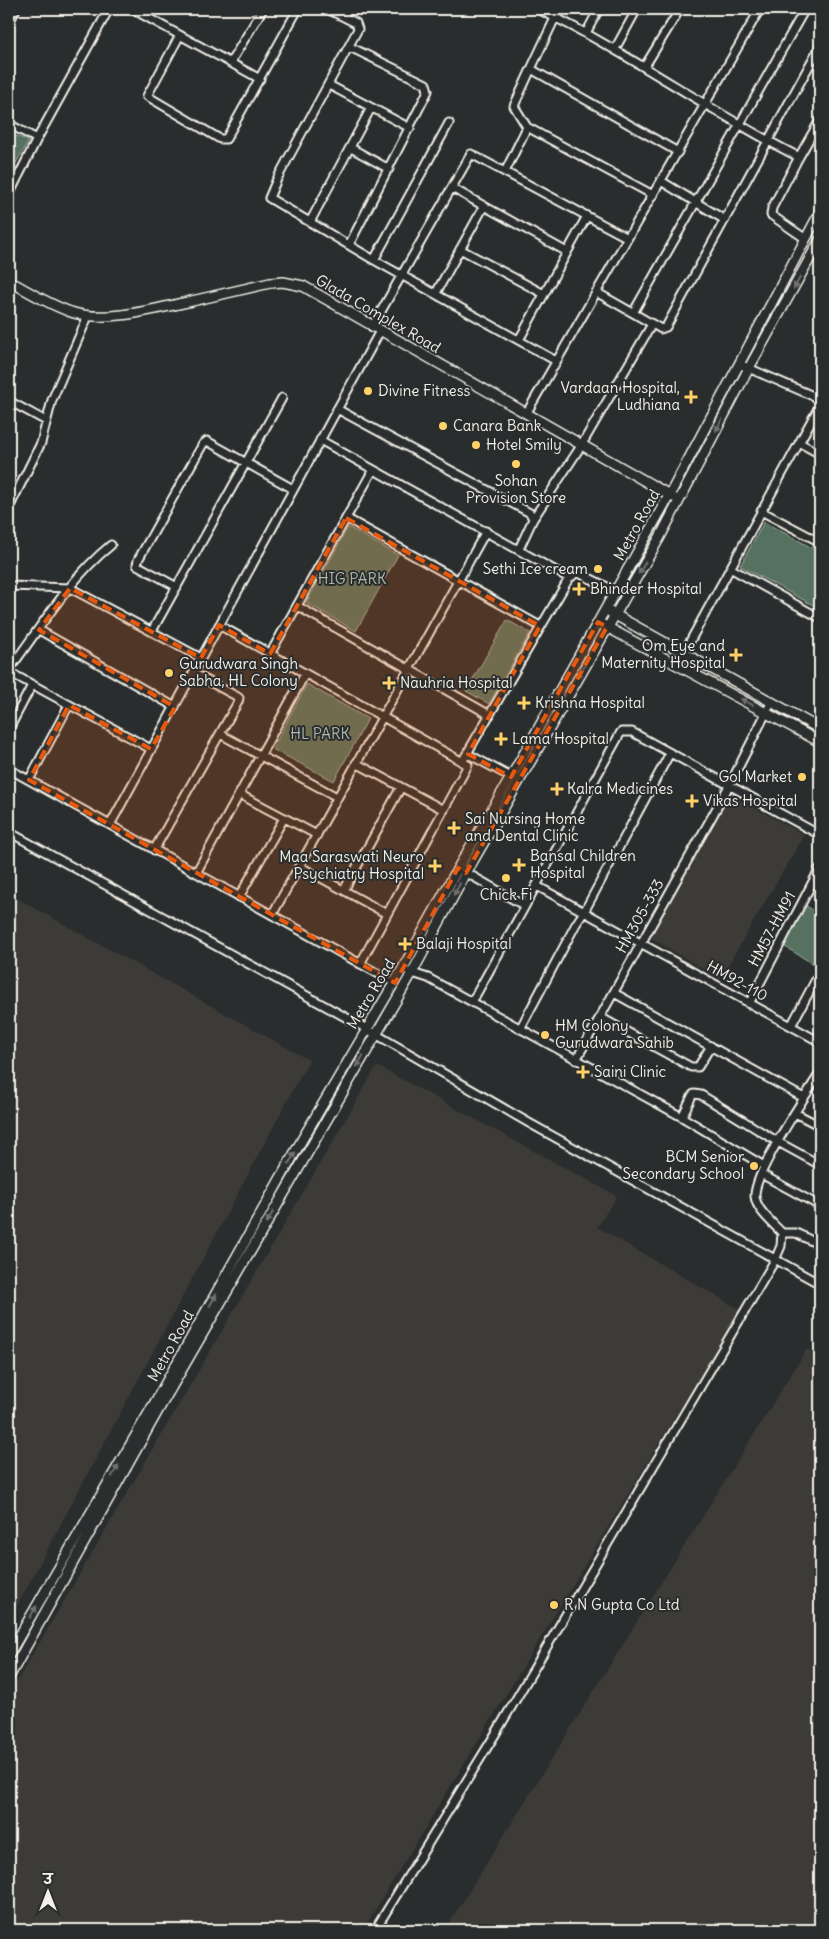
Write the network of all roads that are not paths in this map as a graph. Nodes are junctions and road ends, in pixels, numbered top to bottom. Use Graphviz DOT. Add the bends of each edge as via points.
graph roads {
  1 [pos="16,9"];
  2 [pos="109,9"];
  3 [pos="132,9"];
  4 [pos="263,9"];
  5 [pos="298,9"];
  6 [pos="327,9"];
  7 [pos="346,9"];
  8 [pos="599,9"];
  9 [pos="637,9"];
  10 [pos="680,9"];
  11 [pos="760,9"];
  12 [pos="806,9"];
  13 [pos="540,10"];
  14 [pos="344,17"];
  15 [pos="555,18"];
  16 [pos="9,23"];
  17 [pos="586,33"];
  18 [pos="180,36"];
  19 [pos="820,46"];
  20 [pos="350,47"];
  21 [pos="615,49"];
  22 [pos="230,63"];
  23 [pos="645,66"];
  24 [pos="531,69"];
  25 [pos="260,79"];
  26 [pos="329,85"];
  27 [pos="706,103"];
  28 [pos="371,108"];
  29 [pos="820,120"];
  30 [pos="449,123"];
  31 [pos="9,124"];
  32 [pos="740,124"];
  33 [pos="527,127"];
  34 [pos="410,128"];
  35 [pos="37,140"];
  36 [pos="768,141"];
  37 [pos="351,148"];
  38 [pos="678,152"];
  39 [pos="799,157"];
  40 [pos="389,169"];
  41 [pos="505,172"];
  42 [pos="661,181"];
  43 [pos="452,188"];
  44 [pos="9,195"];
  45 [pos="653,195"];
  46 [pos="695,202"];
  47 [pos="484,206"];
  48 [pos="820,212"];
  49 [pos="587,216"];
  50 [pos="725,220"];
  51 [pos="310,222"];
  52 [pos="628,238"];
  53 [pos="806,239"];
  54 [pos="820,240"];
  55 [pos="349,245"];
  56 [pos="460,249"];
  57 [pos="567,252"];
  58 [pos="374,260"];
  59 [pos="401,275"];
  60 [pos="9,281"];
  61 [pos="596,292"];
  62 [pos="436,293"];
  63 [pos="544,294"];
  64 [pos="633,313"];
  65 [pos="88,316"];
  66 [pos="652,324"];
  67 [pos="376,329"];
  68 [pos="519,340"];
  69 [pos="556,361"];
  70 [pos="739,364"];
  71 [pos="749,368"];
  72 [pos="282,398"];
  73 [pos="820,399"];
  74 [pos="9,401"];
  75 [pos="820,405"];
  76 [pos="337,409"];
  77 [pos="526,414"];
  78 [pos="46,421"];
  79 [pos="320,440"];
  80 [pos="800,443"];
  81 [pos="581,446"];
  82 [pos="820,454"];
  83 [pos="246,463"];
  84 [pos="373,470"];
  85 [pos="293,489"];
  86 [pos="670,494"];
  87 [pos="680,501"];
  88 [pos="9,508"];
  89 [pos="761,511"];
  90 [pos="346,518"];
  91 [pos="533,519"];
  92 [pos="486,531"];
  93 [pos="820,542"];
  94 [pos="111,545"];
  95 [pos="519,549"];
  96 [pos="730,568"];
  97 [pos="568,580"];
  98 [pos="459,581"];
  99 [pos="9,586"];
  100 [pos="177,587"];
  101 [pos="70,588"];
  102 [pos="615,591"];
  103 [pos="297,606"];
  104 [pos="605,609"];
  105 [pos="614,614"];
  106 [pos="820,618"];
  107 [pos="598,622"];
  108 [pos="219,625"];
  109 [pos="540,626"];
  110 [pos="607,627"];
  111 [pos="39,630"];
  112 [pos="152,631"];
  113 [pos="270,654"];
  114 [pos="682,654"];
  115 [pos="201,658"];
  116 [pos="677,665"];
  117 [pos="409,669"];
  118 [pos="9,671"];
  119 [pos="193,673"];
  120 [pos="305,674"];
  121 [pos="32,685"];
  122 [pos="771,703"];
  123 [pos="69,705"];
  124 [pos="174,707"];
  125 [pos="766,713"];
  126 [pos="490,715"];
  127 [pos="382,717"];
  128 [pos="9,729"];
  129 [pos="820,729"];
  130 [pos="220,734"];
  131 [pos="820,742"];
  132 [pos="152,749"];
  133 [pos="670,753"];
  134 [pos="468,754"];
  135 [pos="260,756"];
  136 [pos="462,762"];
  137 [pos="356,763"];
  138 [pos="9,769"];
  139 [pos="511,777"];
  140 [pos="28,780"];
  141 [pos="728,786"];
  142 [pos="401,787"];
  143 [pos="239,794"];
  144 [pos="338,797"];
  145 [pos="444,810"];
  146 [pos="284,818"];
  147 [pos="110,825"];
  148 [pos="9,832"];
  149 [pos="317,835"];
  150 [pos="820,835"];
  151 [pos="154,850"];
  152 [pos="299,866"];
  153 [pos="820,868"];
  154 [pos="462,870"];
  155 [pos="196,873"];
  156 [pos="537,886"];
  157 [pos="344,890"];
  158 [pos="239,897"];
  159 [pos="525,906"];
  160 [pos="584,912"];
  161 [pos="387,914"];
  162 [pos="272,915"];
  163 [pos="641,944"];
  164 [pos="360,964"];
  165 [pos="407,971"];
  166 [pos="820,972"];
  167 [pos="395,983"];
  168 [pos="614,993"];
  169 [pos="472,1002"];
  170 [pos="749,1004"];
  171 [pos="600,1018"];
  172 [pos="791,1026"];
  173 [pos="367,1029"];
  174 [pos="520,1029"];
  175 [pos="376,1034"];
  176 [pos="820,1042"];
  177 [pos="711,1046"];
  178 [pos="576,1060"];
  179 [pos="820,1073"];
  180 [pos="818,1082"];
  181 [pos="804,1098"];
  182 [pos="795,1113"];
  183 [pos="682,1117"];
  184 [pos="820,1126"];
  185 [pos="778,1142"];
  186 [pos="820,1165"];
  187 [pos="764,1166"];
  188 [pos="761,1174"];
  189 [pos="820,1206"];
  190 [pos="782,1233"];
  191 [pos="820,1245"];
  192 [pos="775,1260"];
  193 [pos="820,1284"];
  194 [pos="9,1654"];
  195 [pos="9,1677"];
  196 [pos="375,1930"];
  1 -- 16 [label="street"];
  2 -- 35 [label="street"];
  3 -- 18 [label="street"];
  4 -- 22 [label="street"];
  5 -- 25 [label="street"];
  6 -- 14 [label="street"];
  7 -- 14 [label="street"];
  8 -- 17 [label="street"];
  9 -- 21 [label="street"];
  10 -- 23 [label="street"];
  11 -- 27 [label="street"];
  12 -- 32 [label="street"];
  13 -- 15 [label="street"];
  14 -- 20 [label="street" via="358,26"];
  15 -- 17 [label="street"];
  15 -- 24 [label="street"];
  17 -- 21 [label="street"];
  18 -- 22 [label="street"];
  18 -- 25 [label="street" via="147,96 220,140 226,139"];
  19 -- 36 [label="street"];
  20 -- 26 [label="street"];
  20 -- 34 [label="street" via="428,86"];
  21 -- 23 [label="street"];
  22 -- 25 [label="street"];
  23 -- 27 [label="street"];
  24 -- 33 [label="street" via="514,106"];
  24 -- 38 [label="street"];
  26 -- 28 [label="street"];
  26 -- 51 [label="street" via="269,196"];
  27 -- 32 [label="street"];
  27 -- 38 [label="street"];
  28 -- 34 [label="street"];
  28 -- 37 [label="street"];
  29 -- 39 [label="street"];
  30 -- 58 [label="street"];
  31 -- 35 [label="street"];
  32 -- 36 [label="street"];
  32 -- 46 [label="street"];
  33 -- 41 [label="street"];
  33 -- 45 [label="street"];
  34 -- 40 [label="street"];
  35 -- 44 [label="street"];
  36 -- 39 [label="street"];
  36 -- 50 [label="street"];
  37 -- 40 [label="street"];
  37 -- 51 [label="street"];
  38 -- 42 [label="street"];
  39 -- 53 [label="street" via="771,214"];
  40 -- 55 [label="street"];
  41 -- 43 [label="street" via="471,154"];
  41 -- 49 [label="street"];
  42 -- 45 [label="street"];
  42 -- 46 [label="street"];
  43 -- 47 [label="street"];
  43 -- 59 [label="street"];
  45 -- 52 [label="street"];
  46 -- 50 [label="street"];
  46 -- 64 [label="street"];
  47 -- 56 [label="street"];
  47 -- 57 [label="street"];
  48 -- 53 [label="street, Metro Road"];
  49 -- 52 [label="street"];
  49 -- 57 [label="street"];
  50 -- 66 [label="street" via="666,327 661,329"];
  51 -- 55 [label="street"];
  52 -- 61 [label="street"];
  53 -- 70 [label="street, Metro Road"];
  54 -- 71 [label="street, Metro Road, one-way"];
  55 -- 58 [label="street"];
  56 -- 62 [label="street"];
  56 -- 63 [label="street"];
  57 -- 63 [label="street"];
  58 -- 59 [label="street"];
  59 -- 62 [label="street"];
  59 -- 67 [label="street"];
  60 -- 65 [label="street, Glada Complex Road" via="56,306"];
  61 -- 64 [label="street"];
  61 -- 69 [label="street"];
  62 -- 68 [label="street"];
  63 -- 68 [label="street"];
  64 -- 66 [label="street"];
  65 -- 67 [label="street, Glada Complex Road" via="139,312 270,282 283,282 303,286"];
  65 -- 78 [label="street"];
  66 -- 81 [label="street"];
  67 -- 76 [label="street"];
  67 -- 77 [label="street, Glada Complex Road"];
  68 -- 69 [label="street"];
  69 -- 77 [label="street"];
  70 -- 71 [label="street"];
  70 -- 86 [label="street, Metro Road"];
  71 -- 73 [label="street"];
  71 -- 87 [label="street, Metro Road, one-way"];
  72 -- 83 [label="street"];
  74 -- 78 [label="street"];
  75 -- 80 [label="street"];
  76 -- 79 [label="street"];
  76 -- 91 [label="street" via="530,513"];
  77 -- 81 [label="street, Glada Complex Road"];
  78 -- 88 [label="street" via="41,443"];
  79 -- 84 [label="street"];
  79 -- 85 [label="street"];
  80 -- 82 [label="street"];
  80 -- 89 [label="street"];
  81 -- 86 [label="street, Glada Complex Road"];
  81 -- 91 [label="street"];
  83 -- 85 [label="street"];
  83 -- 100 [label="street"];
  83 -- 100 [label="street" via="206,441 138,560 139,568"];
  84 -- 90 [label="street"];
  84 -- 92 [label="street"];
  85 -- 108 [label="street"];
  86 -- 87 [label="street, Glada Complex Road"];
  86 -- 102 [label="street, Metro Road"];
  87 -- 105 [label="street, Metro Road, one-way"];
  89 -- 93 [label="street"];
  89 -- 96 [label="street"];
  90 -- 98 [label="street"];
  90 -- 103 [label="street"];
  91 -- 95 [label="street"];
  92 -- 95 [label="street"];
  92 -- 98 [label="street"];
  94 -- 101 [label="street"];
  95 -- 97 [label="street"];
  96 -- 106 [label="street"];
  96 -- 114 [label="street"];
  97 -- 102 [label="street" via="577,572"];
  97 -- 109 [label="street"];
  98 -- 109 [label="street"];
  98 -- 117 [label="street"];
  99 -- 101 [label="street"];
  100 -- 112 [label="street"];
  101 -- 111 [label="street"];
  101 -- 112 [label="street"];
  102 -- 104 [label="street, Metro Road"];
  103 -- 113 [label="street"];
  103 -- 117 [label="street"];
  104 -- 105 [label="street"];
  104 -- 107 [label="street, Metro Road"];
  105 -- 110 [label="street, Metro Road"];
  105 -- 114 [label="street"];
  107 -- 110 [label="street"];
  107 -- 139 [label="street, Metro Road"];
  108 -- 113 [label="street"];
  108 -- 115 [label="street"];
  109 -- 126 [label="street"];
  110 -- 116 [label="street"];
  110 -- 154 [label="street, Metro Road, one-way"];
  111 -- 118 [label="street"];
  111 -- 124 [label="street"];
  112 -- 115 [label="street"];
  113 -- 120 [label="street"];
  114 -- 116 [label="street"];
  114 -- 122 [label="street"];
  115 -- 119 [label="street"];
  125 -- 116 [label="street, one-way"];
  117 -- 126 [label="street"];
  117 -- 127 [label="street"];
  118 -- 121 [label="street"];
  119 -- 124 [label="street"];
  119 -- 130 [label="street" via="239,698"];
  120 -- 127 [label="street"];
  120 -- 135 [label="street"];
  121 -- 123 [label="street"];
  121 -- 128 [label="street"];
  122 -- 125 [label="street, HM305-333"];
  122 -- 129 [label="street"];
  123 -- 132 [label="street"];
  123 -- 140 [label="street"];
  124 -- 132 [label="street"];
  125 -- 131 [label="street"];
  125 -- 141 [label="street, HM305-333"];
  126 -- 134 [label="street"];
  127 -- 136 [label="street"];
  127 -- 137 [label="street"];
  130 -- 135 [label="street"];
  130 -- 151 [label="street"];
  132 -- 147 [label="street"];
  133 -- 141 [label="street"];
  133 -- 156 [label="street" via="632,732 621,732"];
  133 -- 160 [label="street"];
  134 -- 136 [label="street"];
  134 -- 139 [label="street"];
  135 -- 143 [label="street"];
  135 -- 144 [label="street"];
  136 -- 145 [label="street" via="468,765"];
  137 -- 142 [label="street"];
  137 -- 144 [label="street"];
  138 -- 140 [label="street"];
  139 -- 154 [label="street, Metro Road"];
  140 -- 147 [label="street"];
  141 -- 150 [label="street"];
  141 -- 163 [label="street, HM305-333"];
  142 -- 145 [label="street"];
  142 -- 157 [label="street"];
  143 -- 146 [label="street"];
  143 -- 155 [label="street"];
  144 -- 149 [label="street"];
  145 -- 161 [label="street"];
  146 -- 149 [label="street"];
  146 -- 158 [label="street"];
  147 -- 151 [label="street"];
  148 -- 173 [label="street"];
  149 -- 152 [label="street"];
  151 -- 155 [label="street"];
  152 -- 157 [label="street"];
  152 -- 162 [label="street"];
  153 -- 170 [label="street, HM57-HM91"];
  154 -- 159 [label="street"];
  154 -- 165 [label="street, Metro Road"];
  155 -- 158 [label="street"];
  156 -- 159 [label="street"];
  156 -- 160 [label="street, HM92-110"];
  157 -- 161 [label="street"];
  158 -- 162 [label="street"];
  159 -- 169 [label="street"];
  160 -- 163 [label="street, HM92-110"];
  160 -- 174 [label="street"];
  161 -- 164 [label="street"];
  162 -- 164 [label="street"];
  163 -- 168 [label="street, HM305-333"];
  163 -- 170 [label="street, HM92-110"];
  164 -- 167 [label="street"];
  165 -- 167 [label="street, Metro Road"];
  165 -- 169 [label="street" via="428,978"];
  165 -- 175 [label="street, Metro Road"];
  166 -- 172 [label="street"];
  167 -- 173 [label="street, Metro Road"];
  168 -- 171 [label="street, HM305-333"];
  168 -- 177 [label="street"];
  169 -- 174 [label="street"];
  170 -- 172 [label="street, HM92-110"];
  171 -- 177 [label="street" via="691,1066 698,1067"];
  171 -- 178 [label="street, HM305-333"];
  172 -- 176 [label="street, HM92-110"];
  173 -- 175 [label="street"];
  194 -- 173 [label="street, Metro Road, one-way"];
  174 -- 178 [label="street"];
  175 -- 192 [label="street"];
  175 -- 195 [label="street, Metro Road, one-way" via="160,1407"];
  177 -- 181 [label="street"];
  178 -- 183 [label="street"];
  179 -- 180 [label="street"];
  180 -- 181 [label="street"];
  181 -- 182 [label="street"];
  182 -- 184 [label="street"];
  182 -- 185 [label="street"];
  183 -- 185 [label="street" via="692,1096 697,1093"];
  183 -- 187 [label="street"];
  185 -- 186 [label="street"];
  185 -- 187 [label="street"];
  187 -- 188 [label="street"];
  188 -- 189 [label="street"];
  188 -- 190 [label="street" via="755,1195 758,1205"];
  190 -- 191 [label="street" via="796,1233"];
  190 -- 192 [label="street"];
  192 -- 193 [label="street"];
  192 -- 196 [label="street" via="496,1733"];
}
